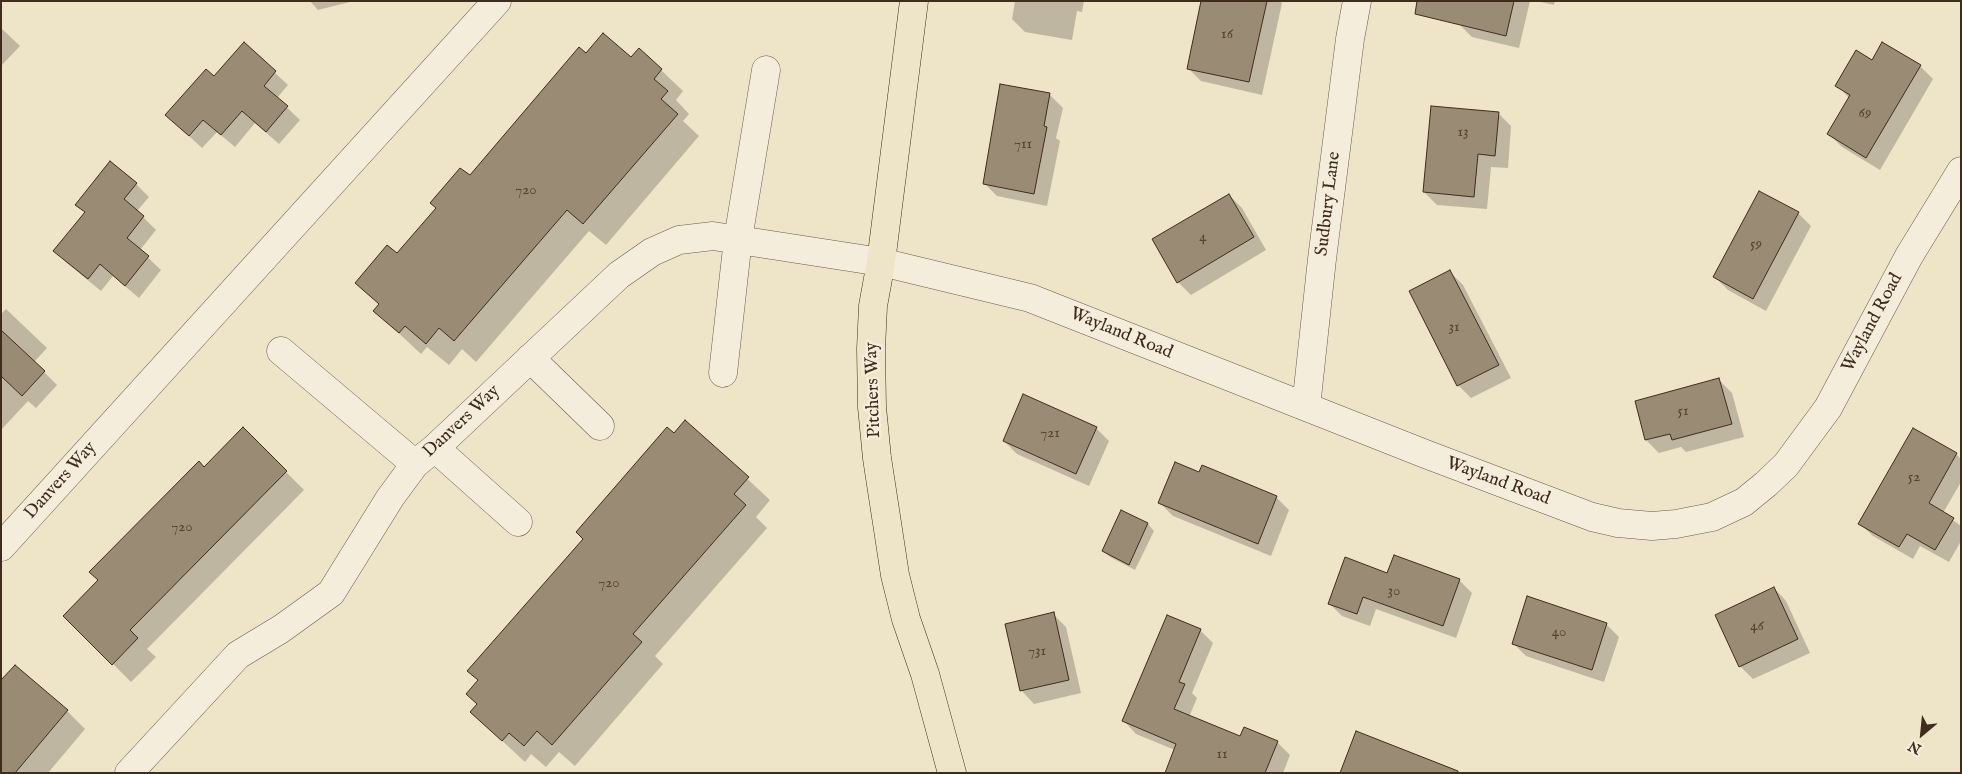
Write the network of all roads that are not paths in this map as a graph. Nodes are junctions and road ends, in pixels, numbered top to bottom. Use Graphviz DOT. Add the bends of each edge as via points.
graph roads {
  1 [pos="914,1"];
  2 [pos="1357,1"];
  3 [pos="487,6"];
  4 [pos="766,70"];
  5 [pos="1961,171"];
  6 [pos="738,239"];
  7 [pos="880,262"];
  8 [pos="281,351"];
  9 [pos="530,358"];
  10 [pos="723,373"];
  11 [pos="1306,407"];
  12 [pos="600,426"];
  13 [pos="425,456"];
  14 [pos="518,522"];
  15 [pos="1,547"];
  16 [pos="129,773"];
  17 [pos="952,773"];
  1 -- 7 [label="main road, Pitchers Way"];
  2 -- 11 [label="street, Sudbury Lane"];
  3 -- 15 [label="street, Danvers Way"];
  4 -- 6 [label="street"];
  5 -- 11 [label="street, Wayland Road" via="1904,265 1828,408 1786,465 1766,484 1744,502 1712,517 1652,526 1592,517"];
  6 -- 7 [label="street, Danvers Way"];
  6 -- 9 [label="street, Danvers Way" via="713,236 679,240 652,252 619,274"];
  6 -- 10 [label="street"];
  7 -- 11 [label="street, Wayland Road" via="1030,298"];
  7 -- 17 [label="main road, Pitchers Way" via="871,349 877,458 906,619"];
  8 -- 13 [label="street"];
  9 -- 12 [label="street"];
  9 -- 13 [label="street, Danvers Way"];
  13 -- 14 [label="street"];
  13 -- 16 [label="street, Danvers Way" via="390,498 331,593 238,656"];
}
